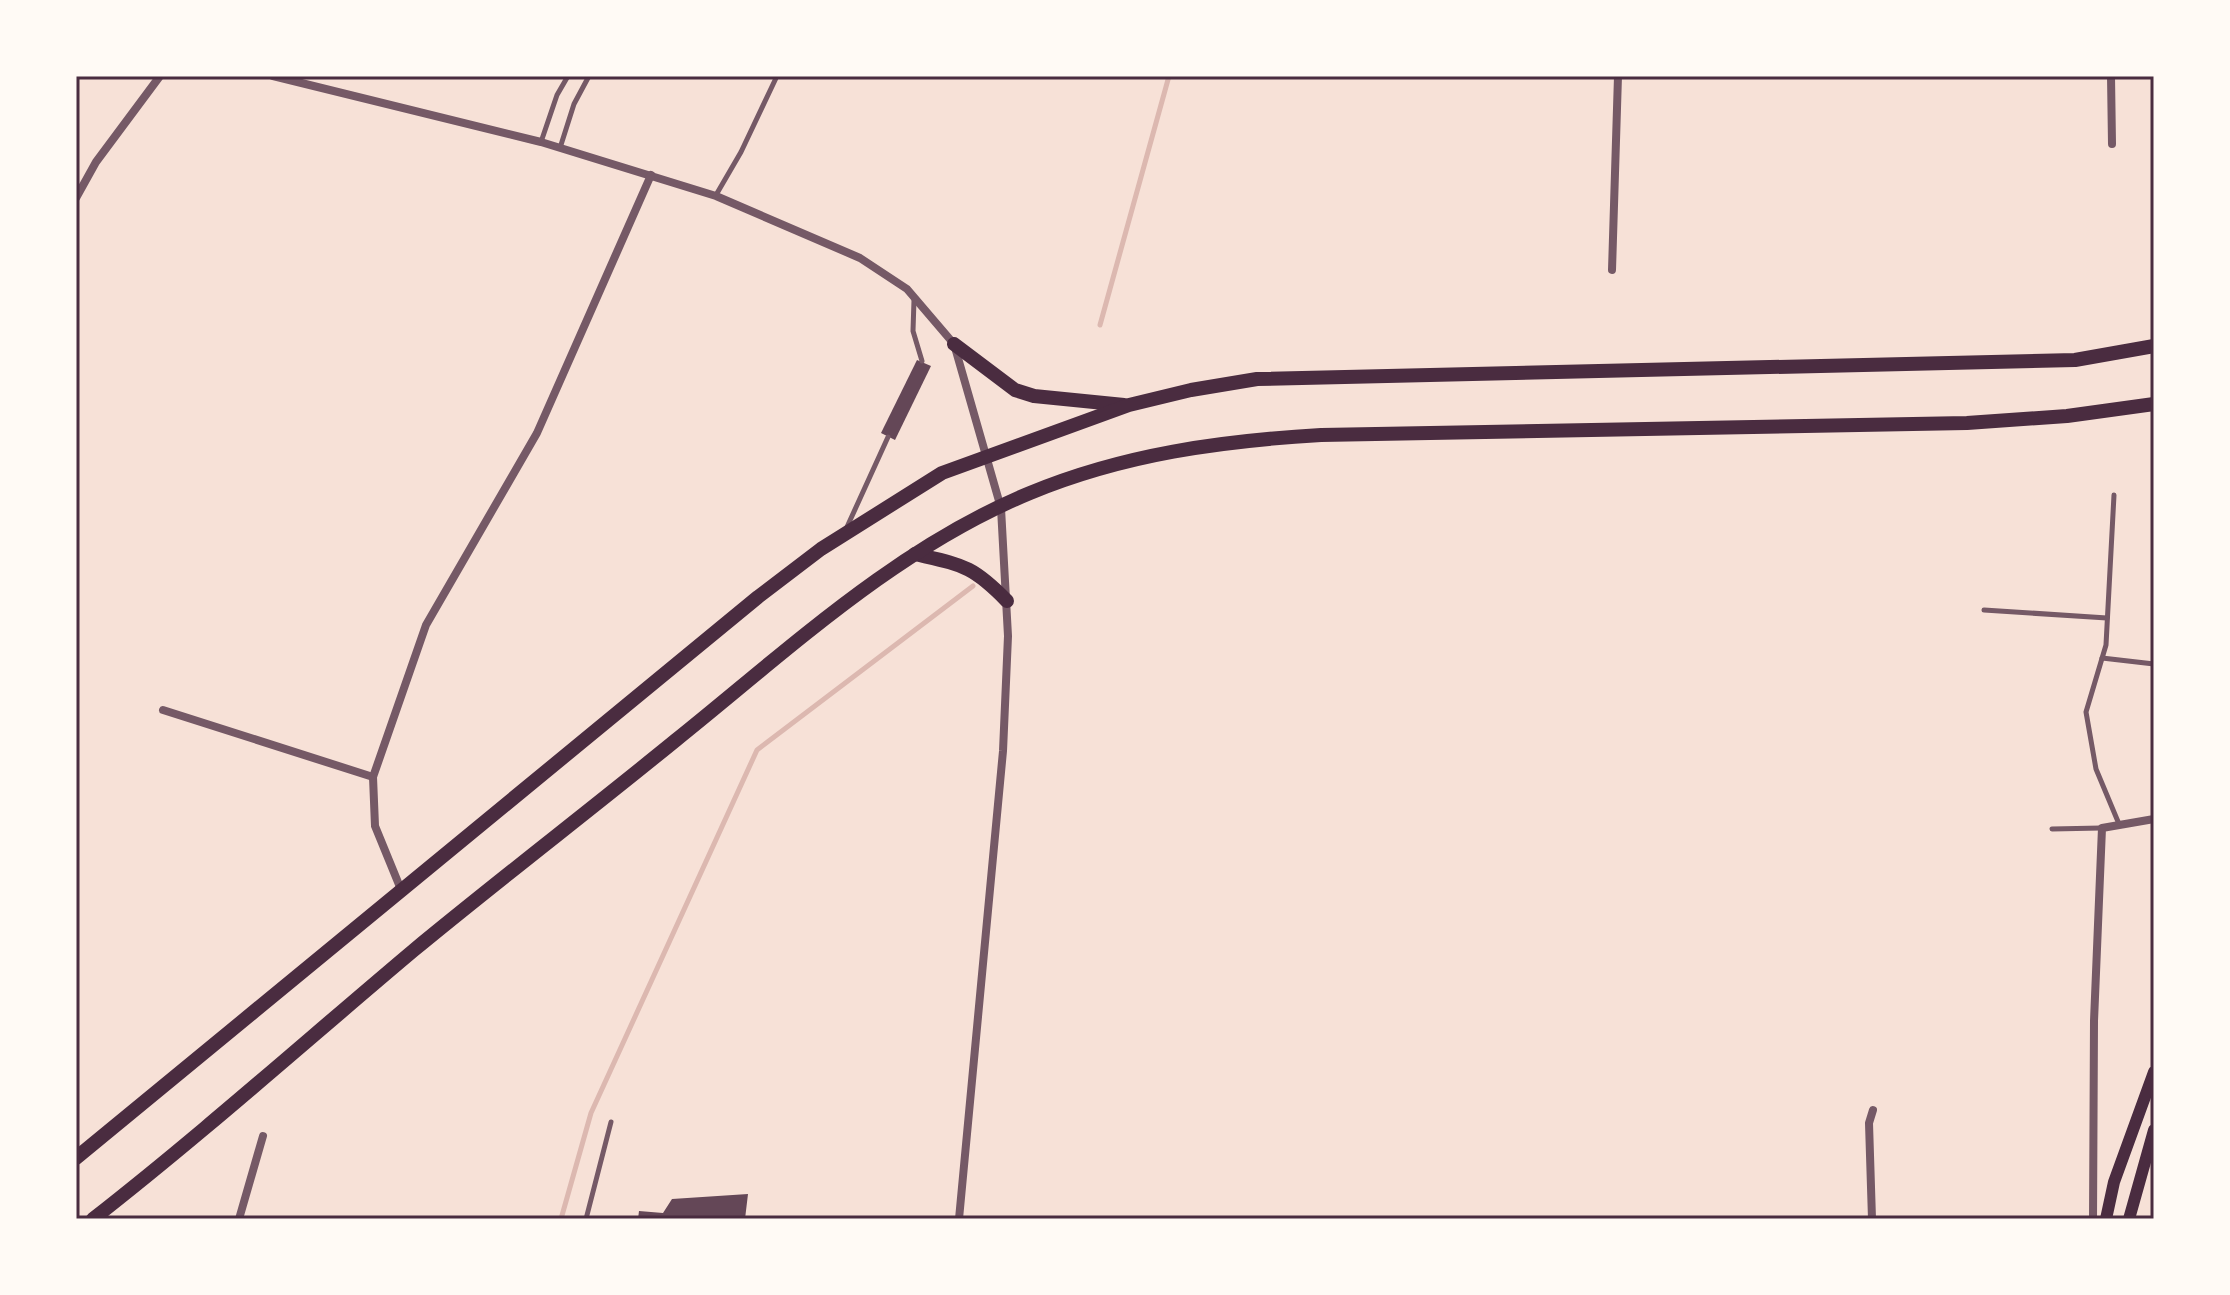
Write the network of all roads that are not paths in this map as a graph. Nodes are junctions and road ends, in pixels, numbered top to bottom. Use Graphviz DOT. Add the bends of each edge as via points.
graph roads {
  1 [pos="160,76"];
  2 [pos="273,76"];
  3 [pos="568,76"];
  4 [pos="589,76"];
  5 [pos="777,76"];
  6 [pos="1618,76"];
  7 [pos="2111,76"];
  8 [pos="541,142"];
  9 [pos="2112,144"];
  10 [pos="560,148"];
  11 [pos="651,175"];
  12 [pos="716,196"];
  13 [pos="76,198"];
  14 [pos="1612,270"];
  15 [pos="914,296"];
  16 [pos="954,344"];
  17 [pos="2154,346"];
  18 [pos="922,361"];
  19 [pos="2154,404"];
  20 [pos="1129,405"];
  21 [pos="888,437"];
  22 [pos="987,456"];
  23 [pos="2114,495"];
  24 [pos="1001,508"];
  25 [pos="845,533"];
  26 [pos="915,554"];
  27 [pos="1007,601"];
  28 [pos="1984,610"];
  29 [pos="2107,618"];
  30 [pos="2102,658"];
  31 [pos="2154,664"];
  32 [pos="163,710"];
  33 [pos="373,777"];
  34 [pos="2154,819"];
  35 [pos="2119,824"];
  36 [pos="2102,828"];
  37 [pos="2052,829"];
  38 [pos="402,892"];
  39 [pos="2154,1072"];
  40 [pos="1873,1110"];
  41 [pos="611,1122"];
  42 [pos="2154,1130"];
  43 [pos="263,1136"];
  44 [pos="76,1158"];
  45 [pos="93,1219"];
  46 [pos="239,1219"];
  47 [pos="586,1219"];
  48 [pos="959,1219"];
  49 [pos="1872,1219"];
  50 [pos="2093,1219"];
  51 [pos="2106,1219"];
  52 [pos="2129,1219"];
  1 -- 13 [label="street"];
  2 -- 8 [label="street"];
  3 -- 8 [label="lane"];
  4 -- 10 [label="lane"];
  5 -- 12 [label="lane"];
  6 -- 14 [label="street"];
  7 -- 9 [label="street"];
  8 -- 10 [label="street"];
  10 -- 11 [label="street"];
  11 -- 12 [label="street"];
  11 -- 33 [label="street" via="537,433 426,625"];
  12 -- 15 [label="street" via="860,258"];
  15 -- 16 [label="street"];
  15 -- 18 [label="lane" via="913,331"];
  16 -- 20 [label="main road" via="1015,390"];
  16 -- 22 [label="street"];
  17 -- 20 [label="main road" via="2060,361 1305,375 1221,384"];
  19 -- 24 [label="main road" via="1967,423 1240,440 1137,457"];
  20 -- 22 [label="main road"];
  21 -- 25 [label="lane"];
  22 -- 24 [label="street"];
  22 -- 25 [label="main road" via="942,473"];
  23 -- 29 [label="lane"];
  24 -- 26 [label="main road"];
  24 -- 27 [label="street"];
  25 -- 38 [label="main road" via="758,597"];
  26 -- 27 [label="main road" via="974,570"];
  26 -- 45 [label="main road" via="837,610 414,950"];
  27 -- 48 [label="street" via="1005,721"];
  28 -- 29 [label="lane"];
  29 -- 30 [label="lane"];
  30 -- 31 [label="lane"];
  30 -- 35 [label="lane" via="2086,712 2096,769"];
  32 -- 33 [label="street"];
  33 -- 38 [label="street" via="375,826"];
  34 -- 35 [label="street"];
  35 -- 36 [label="street"];
  36 -- 37 [label="lane"];
  36 -- 50 [label="street"];
  38 -- 44 [label="main road"];
  39 -- 51 [label="main road"];
  40 -- 49 [label="street"];
  41 -- 47 [label="lane"];
  42 -- 52 [label="main road"];
  43 -- 46 [label="street"];
}
